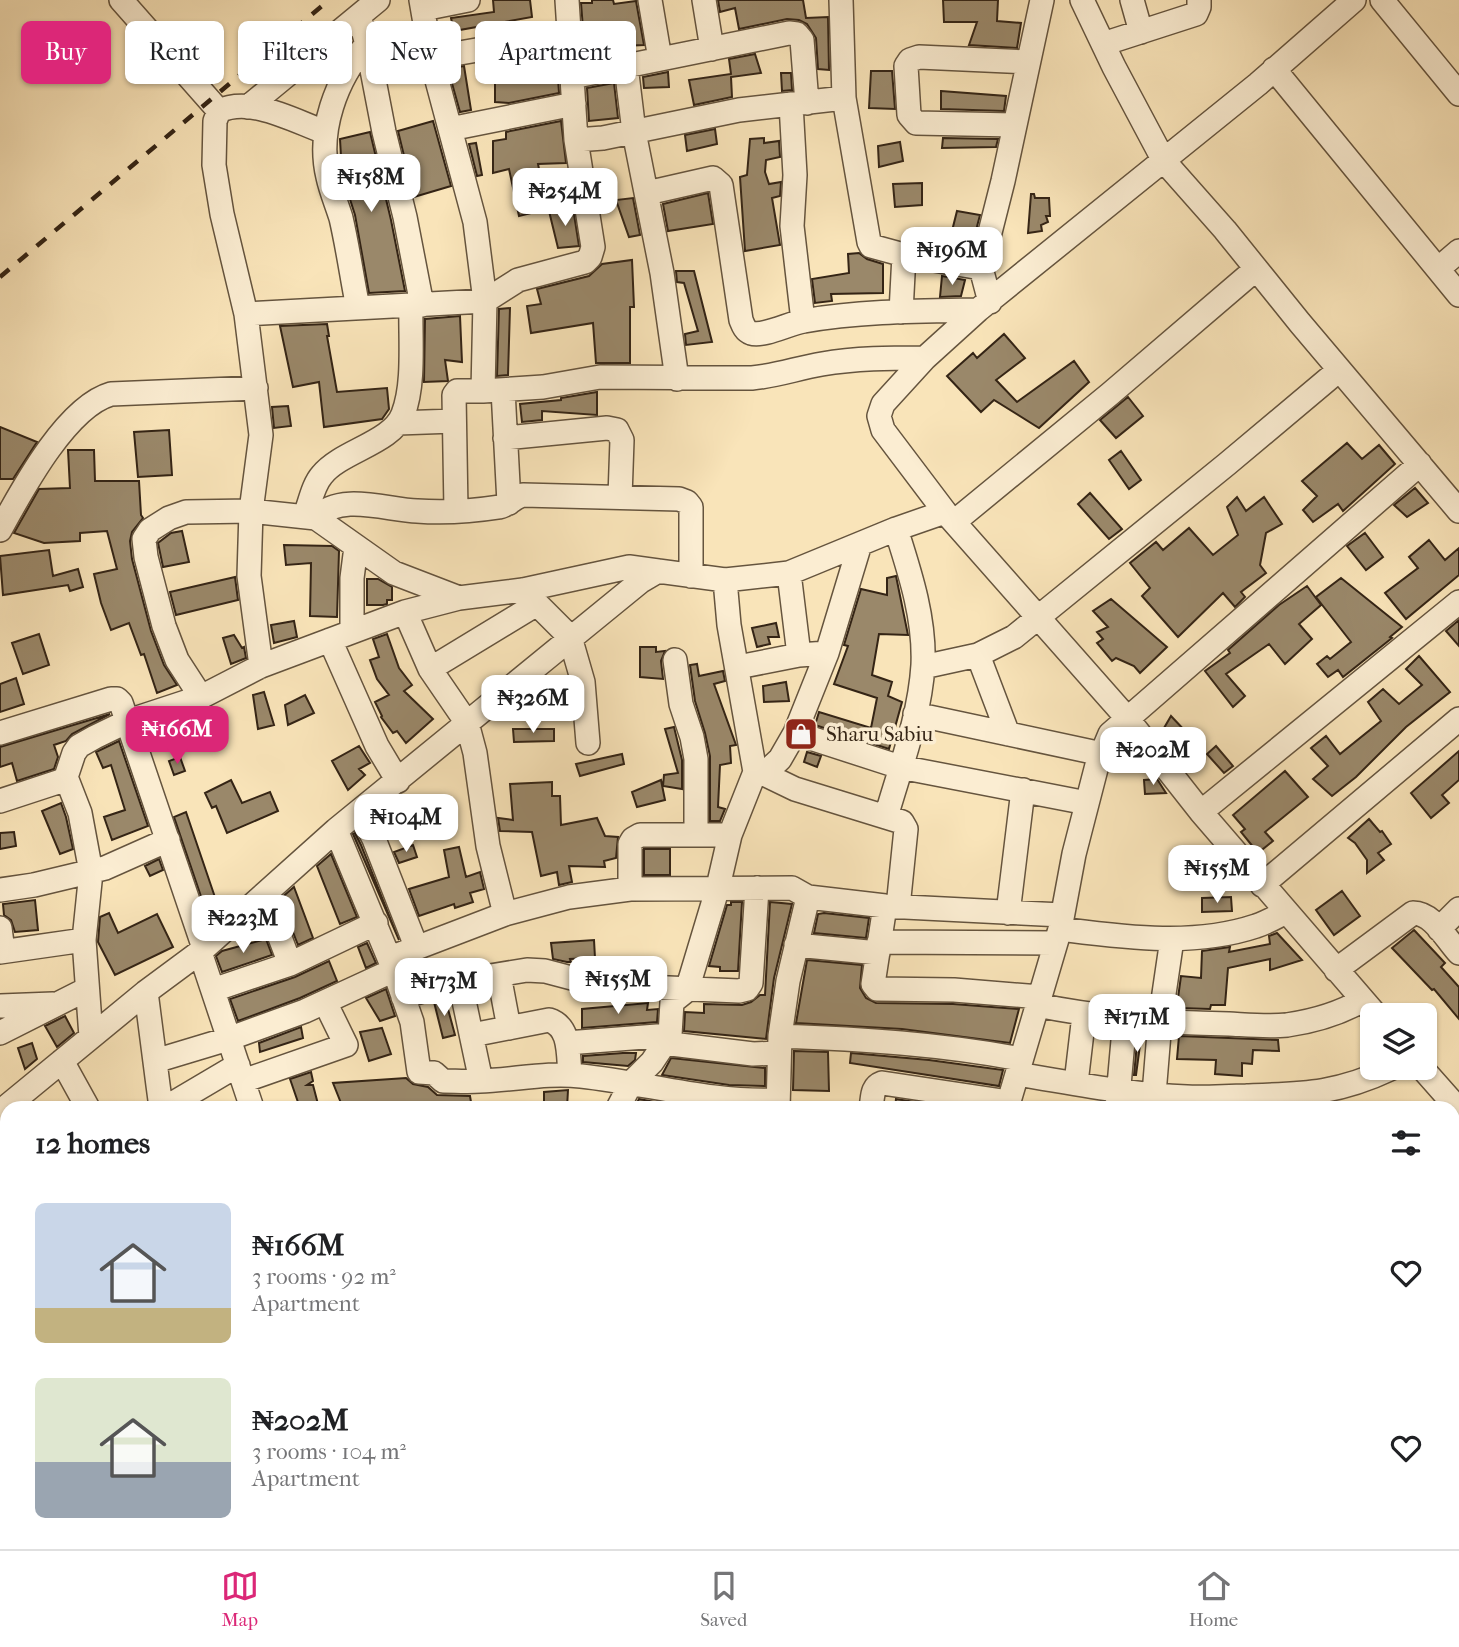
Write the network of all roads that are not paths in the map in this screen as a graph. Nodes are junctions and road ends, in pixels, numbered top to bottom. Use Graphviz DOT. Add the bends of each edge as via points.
graph roads {
  1 [pos="121,0"];
  2 [pos="378,0"];
  3 [pos="468,0"];
  4 [pos="567,0"];
  5 [pos="650,0"];
  6 [pos="704,0"];
  7 [pos="841,0"];
  8 [pos="1042,0"];
  9 [pos="1083,0"];
  10 [pos="1132,0"];
  11 [pos="1199,0"];
  12 [pos="1354,0"];
  13 [pos="1382,0"];
  14 [pos="422,4"];
  15 [pos="359,16"];
  16 [pos="568,21"];
  17 [pos="1141,32"];
  18 [pos="366,40"];
  19 [pos="1103,44"];
  20 [pos="366,45"];
  21 [pos="712,48"];
  22 [pos="660,59"];
  23 [pos="1027,62"];
  24 [pos="636,64"];
  25 [pos="1275,69"];
  26 [pos="375,84"];
  27 [pos="438,84"];
  28 [pos="573,84"];
  29 [pos="628,84"];
  30 [pos="1459,94"];
  31 [pos="844,98"];
  32 [pos="574,104"];
  33 [pos="799,104"];
  34 [pos="248,107"];
  35 [pos="219,111"];
  36 [pos="1014,125"];
  37 [pos="450,129"];
  38 [pos="325,132"];
  39 [pos="634,132"];
  40 [pos="576,140"];
  41 [pos="1164,161"];
  42 [pos="647,193"];
  43 [pos="1459,251"];
  44 [pos="904,255"];
  45 [pos="981,268"];
  46 [pos="1256,269"];
  47 [pos="1438,270"];
  48 [pos="1459,295"];
  49 [pos="485,301"];
  50 [pos="416,305"];
  51 [pos="984,306"];
  52 [pos="358,308"];
  53 [pos="901,312"];
  54 [pos="246,314"];
  55 [pos="803,321"];
  56 [pos="925,358"];
  57 [pos="1339,370"];
  58 [pos="677,379"];
  59 [pos="256,388"];
  60 [pos="493,390"];
  61 [pos="454,421"];
  62 [pos="398,423"];
  63 [pos="505,438"];
  64 [pos="1420,464"];
  65 [pos="620,497"];
  66 [pos="509,503"];
  67 [pos="456,510"];
  68 [pos="251,511"];
  69 [pos="1459,512"];
  70 [pos="310,516"];
  71 [pos="950,517"];
  72 [pos="895,529"];
  73 [pos="0,530"];
  74 [pos="860,544"];
  75 [pos="356,547"];
  76 [pos="658,571"];
  77 [pos="789,573"];
  78 [pos="691,576"];
  79 [pos="724,580"];
  80 [pos="530,597"];
  81 [pos="459,598"];
  82 [pos="1459,602"];
  83 [pos="405,612"];
  84 [pos="1039,618"];
  85 [pos="352,631"];
  86 [pos="570,637"];
  87 [pos="330,640"];
  88 [pos="827,653"];
  89 [pos="799,655"];
  90 [pos="978,655"];
  91 [pos="675,660"];
  92 [pos="261,666"];
  93 [pos="738,667"];
  94 [pos="923,667"];
  95 [pos="430,669"];
  96 [pos="201,697"];
  97 [pos="915,714"];
  98 [pos="1127,718"];
  99 [pos="1459,719"];
  100 [pos="128,721"];
  101 [pos="467,723"];
  102 [pos="0,733"];
  103 [pos="795,733"];
  104 [pos="1008,734"];
  105 [pos="588,743"];
  106 [pos="1102,754"];
  107 [pos="900,767"];
  108 [pos="760,773"];
  109 [pos="66,777"];
  110 [pos="398,781"];
  111 [pos="1023,790"];
  112 [pos="0,801"];
  113 [pos="1087,803"];
  114 [pos="360,811"];
  115 [pos="1201,811"];
  116 [pos="886,817"];
  117 [pos="336,830"];
  118 [pos="696,834"];
  119 [pos="730,835"];
  120 [pos="168,840"];
  121 [pos="92,872"];
  122 [pos="1262,885"];
  123 [pos="718,887"];
  124 [pos="757,888"];
  125 [pos="630,889"];
  126 [pos="0,890"];
  127 [pos="264,895"];
  128 [pos="808,897"];
  129 [pos="892,907"];
  130 [pos="1459,909"];
  131 [pos="1286,912"];
  132 [pos="1008,913"];
  133 [pos="505,914"];
  134 [pos="376,923"];
  135 [pos="0,928"];
  136 [pos="1059,929"];
  137 [pos="1438,929"];
  138 [pos="1172,939"];
  139 [pos="84,940"];
  140 [pos="796,945"];
  141 [pos="416,946"];
  142 [pos="879,948"];
  143 [pos="202,950"];
  144 [pos="2,952"];
  145 [pos="1459,953"];
  146 [pos="290,964"];
  147 [pos="392,964"];
  148 [pos="1336,970"];
  149 [pos="499,975"];
  150 [pos="460,982"];
  151 [pos="87,989"];
  152 [pos="212,990"];
  153 [pos="687,990"];
  154 [pos="146,992"];
  155 [pos="403,997"];
  156 [pos="1038,1001"];
  157 [pos="325,1002"];
  158 [pos="1366,1003"];
  159 [pos="56,1004"];
  160 [pos="0,1006"];
  161 [pos="1360,1009"];
  162 [pos="1084,1015"];
  163 [pos="1125,1018"];
  164 [pos="1160,1021"];
  165 [pos="509,1028"];
  166 [pos="0,1033"];
  167 [pos="472,1035"];
  168 [pos="91,1037"];
  169 [pos="228,1039"];
  170 [pos="666,1039"];
  171 [pos="567,1043"];
  172 [pos="779,1045"];
  173 [pos="62,1061"];
  174 [pos="155,1061"];
  175 [pos="1019,1066"];
  176 [pos="240,1073"];
  177 [pos="570,1075"];
  178 [pos="1365,1080"];
  179 [pos="1432,1080"];
  180 [pos="481,1081"];
  181 [pos="631,1083"];
  182 [pos="1076,1083"];
  183 [pos="1154,1094"];
  184 [pos="932,1099"];
  185 [pos="1117,1099"];
  186 [pos="13,1101"];
  187 [pos="84,1101"];
  188 [pos="161,1101"];
  189 [pos="179,1101"];
  190 [pos="250,1101"];
  191 [pos="622,1101"];
  192 [pos="736,1101"];
  193 [pos="777,1101"];
  194 [pos="872,1101"];
  195 [pos="957,1101"];
  196 [pos="1009,1101"];
  197 [pos="1311,1101"];
  198 [pos="1450,1101"];
  1 -- 35 [label="street"];
  2 -- 15 [label="street"];
  3 -- 14 [label="street"];
  4 -- 16 [label="street"];
  5 -- 22 [label="street"];
  6 -- 21 [label="street"];
  7 -- 31 [label="street"];
  8 -- 23 [label="street"];
  9 -- 19 [label="street"];
  10 -- 17 [label="street"];
  11 -- 17 [label="street" via="1196,14"];
  12 -- 25 [label="street"];
  13 -- 30 [label="street"];
  15 -- 18 [label="street"];
  15 -- 34 [label="street"];
  17 -- 19 [label="street"];
  19 -- 41 [label="street"];
  20 -- 38 [label="street" via="343,80"];
  21 -- 22 [label="street"];
  21 -- 33 [label="street" via="797,34 802,40"];
  22 -- 24 [label="street"];
  23 -- 36 [label="street"];
  23 -- 36 [label="street" via="919,57 906,66 912,121"];
  25 -- 41 [label="street"];
  25 -- 47 [label="street"];
  26 -- 50 [label="street" via="405,217"];
  27 -- 37 [label="street"];
  28 -- 32 [label="street"];
  29 -- 39 [label="street"];
  31 -- 33 [label="street"];
  31 -- 44 [label="street" via="869,242"];
  32 -- 37 [label="street"];
  32 -- 40 [label="street"];
  33 -- 39 [label="street" via="739,110"];
  33 -- 55 [label="street" via="792,226"];
  34 -- 35 [label="street"];
  34 -- 38 [label="street"];
  35 -- 54 [label="street" via="214,166"];
  36 -- 45 [label="street"];
  37 -- 49 [label="street" via="475,222"];
  38 -- 52 [label="street" via="328,176"];
  39 -- 40 [label="street"];
  39 -- 42 [label="street"];
  40 -- 49 [label="street" via="593,247 590,257 518,280"];
  41 -- 46 [label="street"];
  41 -- 51 [label="street"];
  42 -- 55 [label="street" via="713,178 717,181 745,329 762,333"];
  42 -- 58 [label="street"];
  43 -- 47 [label="street"];
  44 -- 45 [label="street"];
  44 -- 53 [label="street"];
  45 -- 51 [label="street"];
  46 -- 57 [label="street"];
  46 -- 71 [label="street" via="1110,394"];
  47 -- 48 [label="street"];
  49 -- 50 [label="street"];
  49 -- 60 [label="street"];
  50 -- 52 [label="street"];
  50 -- 62 [label="street" via="409,390"];
  51 -- 53 [label="street"];
  51 -- 56 [label="street"];
  52 -- 54 [label="street"];
  53 -- 55 [label="street"];
  54 -- 59 [label="street"];
  56 -- 58 [label="street" via="822,364 770,377"];
  56 -- 71 [label="street" via="883,404 879,416 883,430"];
  57 -- 64 [label="street"];
  57 -- 84 [label="street"];
  58 -- 60 [label="street" via="600,377"];
  59 -- 68 [label="street" via="261,435"];
  59 -- 73 [label="street" via="101,397 58,437"];
  60 -- 61 [label="street" via="455,393"];
  60 -- 63 [label="street"];
  61 -- 62 [label="street"];
  61 -- 67 [label="street"];
  62 -- 70 [label="street" via="320,477"];
  63 -- 65 [label="street" via="617,430 622,440"];
  63 -- 66 [label="street"];
  64 -- 69 [label="street"];
  64 -- 98 [label="street"];
  65 -- 66 [label="street" via="523,495"];
  65 -- 78 [label="street" via="687,502 691,507"];
  66 -- 67 [label="street"];
  67 -- 70 [label="street" via="357,504"];
  68 -- 70 [label="street"];
  68 -- 92 [label="street" via="249,576"];
  68 -- 96 [label="street" via="186,512 150,530 144,539 164,626 177,660"];
  70 -- 75 [label="street"];
  71 -- 72 [label="street"];
  71 -- 84 [label="street"];
  72 -- 74 [label="street"];
  72 -- 94 [label="street" via="913,583"];
  74 -- 77 [label="street"];
  74 -- 88 [label="street"];
  75 -- 81 [label="street" via="394,573"];
  75 -- 85 [label="street"];
  76 -- 78 [label="street"];
  76 -- 80 [label="street" via="629,567"];
  76 -- 86 [label="street"];
  77 -- 79 [label="street"];
  77 -- 89 [label="street"];
  78 -- 79 [label="street"];
  79 -- 93 [label="street"];
  80 -- 81 [label="street"];
  80 -- 86 [label="street"];
  80 -- 95 [label="street"];
  81 -- 83 [label="street"];
  82 -- 115 [label="street"];
  83 -- 85 [label="street"];
  83 -- 95 [label="street"];
  84 -- 90 [label="street"];
  84 -- 98 [label="street"];
  85 -- 87 [label="street"];
  86 -- 101 [label="street"];
  86 -- 105 [label="street" via="583,682"];
  87 -- 92 [label="street"];
  87 -- 110 [label="street" via="377,746"];
  88 -- 89 [label="street"];
  88 -- 103 [label="street"];
  89 -- 93 [label="street"];
  90 -- 94 [label="street"];
  90 -- 104 [label="street"];
  91 -- 118 [label="street" via="696,759"];
  92 -- 96 [label="street"];
  93 -- 108 [label="street"];
  94 -- 97 [label="street"];
  95 -- 101 [label="street"];
  96 -- 100 [label="street"];
  97 -- 104 [label="street"];
  97 -- 107 [label="street"];
  98 -- 106 [label="street" via="1110,734"];
  98 -- 115 [label="street"];
  99 -- 122 [label="street"];
  100 -- 102 [label="street" via="121,703 111,699"];
  100 -- 109 [label="street" via="79,746"];
  100 -- 120 [label="street"];
  101 -- 110 [label="street"];
  101 -- 133 [label="street"];
  103 -- 107 [label="street"];
  103 -- 108 [label="street" via="780,759"];
  104 -- 106 [label="street"];
  106 -- 113 [label="street"];
  107 -- 111 [label="street"];
  107 -- 116 [label="street"];
  108 -- 116 [label="street" via="795,789"];
  108 -- 119 [label="street"];
  109 -- 112 [label="street"];
  109 -- 121 [label="street" via="80,813"];
  110 -- 114 [label="street"];
  111 -- 113 [label="street"];
  111 -- 132 [label="street"];
  113 -- 136 [label="street"];
  114 -- 117 [label="street"];
  114 -- 141 [label="street"];
  115 -- 122 [label="street"];
  116 -- 129 [label="street" via="902,822 906,829"];
  117 -- 127 [label="street"];
  117 -- 134 [label="street"];
  118 -- 119 [label="street"];
  118 -- 125 [label="street" via="640,835 634,839 630,844"];
  119 -- 123 [label="street"];
  120 -- 121 [label="street"];
  120 -- 143 [label="street"];
  121 -- 126 [label="street"];
  121 -- 139 [label="street"];
  122 -- 131 [label="street"];
  123 -- 124 [label="street"];
  123 -- 125 [label="street"];
  123 -- 153 [label="street"];
  124 -- 128 [label="street" via="792,888"];
  124 -- 153 [label="street" via="747,989"];
  125 -- 133 [label="street" via="569,897"];
  127 -- 143 [label="street"];
  127 -- 146 [label="street"];
  128 -- 129 [label="street"];
  128 -- 140 [label="street"];
  129 -- 132 [label="street"];
  129 -- 142 [label="street"];
  130 -- 137 [label="street"];
  131 -- 138 [label="street" via="1245,929"];
  131 -- 148 [label="street"];
  132 -- 136 [label="street"];
  133 -- 141 [label="street"];
  134 -- 146 [label="street"];
  134 -- 147 [label="street"];
  135 -- 144 [label="street"];
  136 -- 138 [label="street"];
  136 -- 142 [label="street"];
  136 -- 156 [label="street"];
  137 -- 145 [label="street"];
  137 -- 148 [label="street" via="1429,918 1413,913"];
  138 -- 164 [label="street"];
  139 -- 144 [label="street"];
  139 -- 151 [label="street"];
  140 -- 142 [label="street"];
  140 -- 172 [label="street"];
  141 -- 147 [label="street"];
  142 -- 156 [label="street" via="873,984 877,989 954,990"];
  143 -- 152 [label="street"];
  143 -- 154 [label="street"];
  146 -- 152 [label="street"];
  147 -- 155 [label="street"];
  147 -- 157 [label="street"];
  148 -- 158 [label="street"];
  149 -- 150 [label="street"];
  149 -- 153 [label="street" via="545,971 598,985"];
  149 -- 165 [label="street"];
  150 -- 155 [label="street"];
  150 -- 167 [label="street"];
  151 -- 159 [label="street"];
  151 -- 168 [label="street"];
  152 -- 169 [label="street"];
  153 -- 170 [label="street" via="672,1002"];
  154 -- 168 [label="street"];
  154 -- 174 [label="street"];
  155 -- 180 [label="street" via="412,1021 419,1072 434,1073 443,1081"];
  156 -- 162 [label="street"];
  156 -- 175 [label="street"];
  157 -- 169 [label="street"];
  157 -- 176 [label="street" via="346,1045"];
  159 -- 160 [label="street"];
  159 -- 166 [label="street"];
  161 -- 164 [label="street" via="1285,1026"];
  162 -- 163 [label="street"];
  162 -- 182 [label="street"];
  163 -- 164 [label="street"];
  163 -- 185 [label="street"];
  164 -- 183 [label="street"];
  165 -- 167 [label="street"];
  165 -- 171 [label="street" via="556,1022"];
  167 -- 180 [label="street"];
  168 -- 173 [label="street"];
  169 -- 174 [label="street"];
  169 -- 176 [label="street"];
  170 -- 171 [label="street"];
  170 -- 172 [label="street" via="753,1054"];
  170 -- 181 [label="street"];
  171 -- 177 [label="street"];
  172 -- 175 [label="street" via="912,1043"];
  172 -- 193 [label="street"];
  173 -- 186 [label="street"];
  173 -- 187 [label="street"];
  174 -- 188 [label="street"];
  175 -- 182 [label="street"];
  175 -- 196 [label="street"];
  176 -- 189 [label="street"];
  176 -- 190 [label="street"];
  177 -- 180 [label="street"];
  177 -- 181 [label="street"];
  178 -- 197 [label="street"];
  179 -- 198 [label="street"];
  181 -- 191 [label="street"];
  181 -- 192 [label="street"];
  182 -- 185 [label="street"];
  183 -- 185 [label="street"];
  183 -- 197 [label="street"];
  184 -- 194 [label="street" via="883,1083 873,1090"];
  184 -- 195 [label="street"];
}
